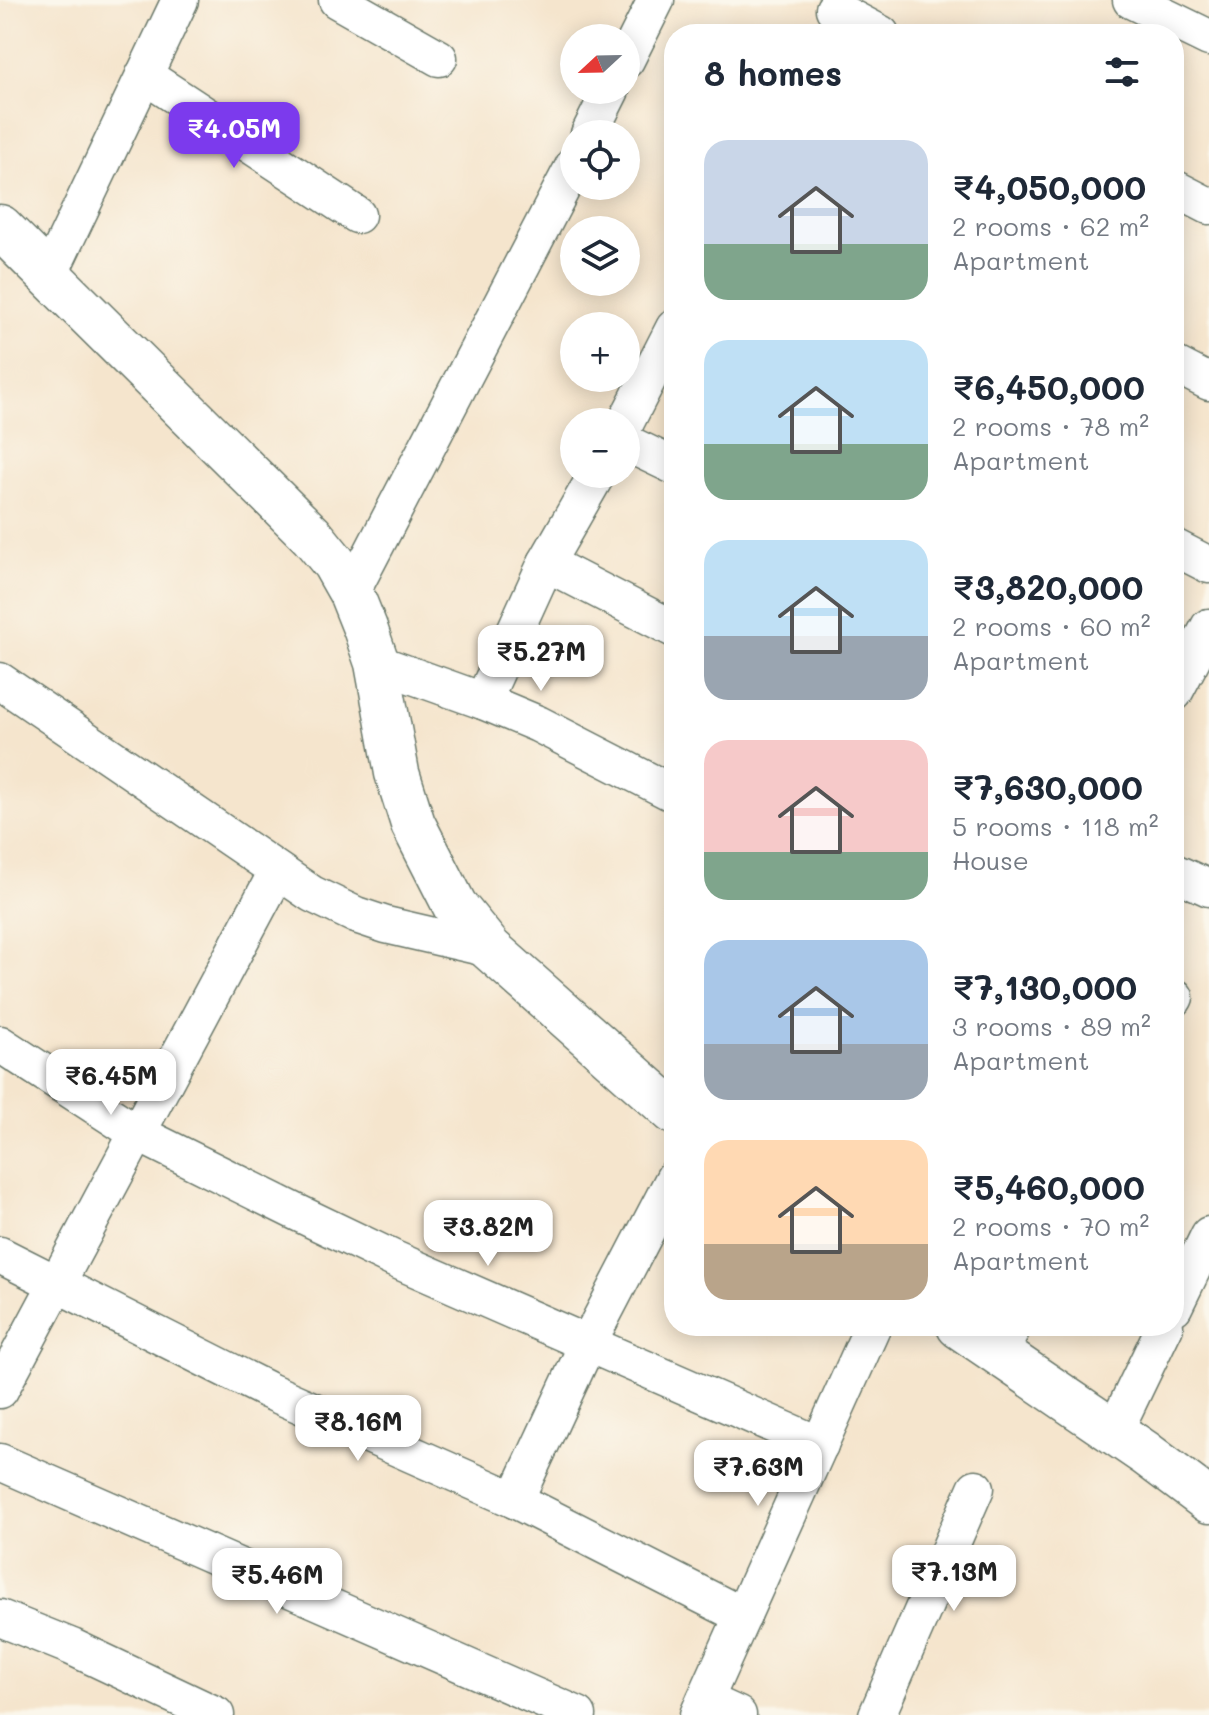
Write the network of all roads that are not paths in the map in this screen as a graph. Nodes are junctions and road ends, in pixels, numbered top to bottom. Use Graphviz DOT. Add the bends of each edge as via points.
graph roads {
  1 [pos="180,0"];
  2 [pos="337,0"];
  3 [pos="656,0"];
  4 [pos="1131,0"];
  5 [pos="831,14"];
  6 [pos="856,24"];
  7 [pos="1180,24"];
  8 [pos="1184,26"];
  9 [pos="640,32"];
  10 [pos="1209,38"];
  11 [pos="439,58"];
  12 [pos="144,75"];
  13 [pos="560,192"];
  14 [pos="1184,193"];
  15 [pos="1209,206"];
  16 [pos="357,215"];
  17 [pos="0,227"];
  18 [pos="49,275"];
  19 [pos="664,348"];
  20 [pos="1184,369"];
  21 [pos="1209,382"];
  22 [pos="633,408"];
  23 [pos="640,450"];
  24 [pos="664,461"];
  25 [pos="589,488"];
  26 [pos="1184,552"];
  27 [pos="546,563"];
  28 [pos="1209,565"];
  29 [pos="351,593"];
  30 [pos="664,624"];
  31 [pos="1209,627"];
  32 [pos="377,663"];
  33 [pos="1184,674"];
  34 [pos="0,681"];
  35 [pos="483,701"];
  36 [pos="664,789"];
  37 [pos="277,872"];
  38 [pos="1184,877"];
  39 [pos="1209,888"];
  40 [pos="490,949"];
  41 [pos="0,1044"];
  42 [pos="664,1103"];
  43 [pos="137,1133"];
  44 [pos="664,1197"];
  45 [pos="1209,1235"];
  46 [pos="0,1255"];
  47 [pos="56,1283"];
  48 [pos="1184,1286"];
  49 [pos="869,1336"];
  50 [pos="1160,1336"];
  51 [pos="1006,1340"];
  52 [pos="587,1345"];
  53 [pos="0,1390"];
  54 [pos="1114,1432"];
  55 [pos="820,1445"];
  56 [pos="0,1462"];
  57 [pos="976,1488"];
  58 [pos="515,1500"];
  59 [pos="1209,1501"];
  60 [pos="743,1616"];
  61 [pos="0,1618"];
  62 [pos="702,1708"];
  63 [pos="216,1715"];
  64 [pos="578,1715"];
  65 [pos="738,1715"];
  66 [pos="877,1715"];
  1 -- 12 [label="street"];
  2 -- 11 [label="street"];
  3 -- 9 [label="street"];
  4 -- 7 [label="street"];
  5 -- 6 [label="street"];
  8 -- 10 [label="street"];
  12 -- 16 [label="street"];
  12 -- 18 [label="street"];
  13 -- 29 [label="street"];
  14 -- 15 [label="street"];
  17 -- 18 [label="street"];
  18 -- 29 [label="street" via="312,536"];
  19 -- 22 [label="street"];
  20 -- 21 [label="street"];
  23 -- 24 [label="street"];
  25 -- 27 [label="street"];
  26 -- 28 [label="street"];
  27 -- 30 [label="street"];
  27 -- 35 [label="street"];
  29 -- 32 [label="street"];
  31 -- 33 [label="street"];
  32 -- 35 [label="street"];
  32 -- 40 [label="street" via="397,773 413,824 455,906"];
  34 -- 37 [label="street"];
  35 -- 36 [label="street"];
  37 -- 40 [label="street" via="356,915"];
  37 -- 43 [label="street"];
  38 -- 39 [label="street"];
  40 -- 42 [label="street"];
  41 -- 43 [label="street"];
  43 -- 47 [label="street"];
  43 -- 52 [label="street" via="394,1259"];
  44 -- 52 [label="street"];
  45 -- 48 [label="street"];
  46 -- 47 [label="street"];
  47 -- 53 [label="street"];
  47 -- 58 [label="street" via="269,1391"];
  49 -- 55 [label="street"];
  50 -- 54 [label="street"];
  51 -- 54 [label="street"];
  52 -- 55 [label="street"];
  52 -- 58 [label="street"];
  54 -- 59 [label="street"];
  55 -- 60 [label="street"];
  56 -- 64 [label="street"];
  57 -- 66 [label="street"];
  58 -- 60 [label="street"];
  60 -- 62 [label="street"];
  61 -- 63 [label="street"];
  62 -- 65 [label="street"];
}
